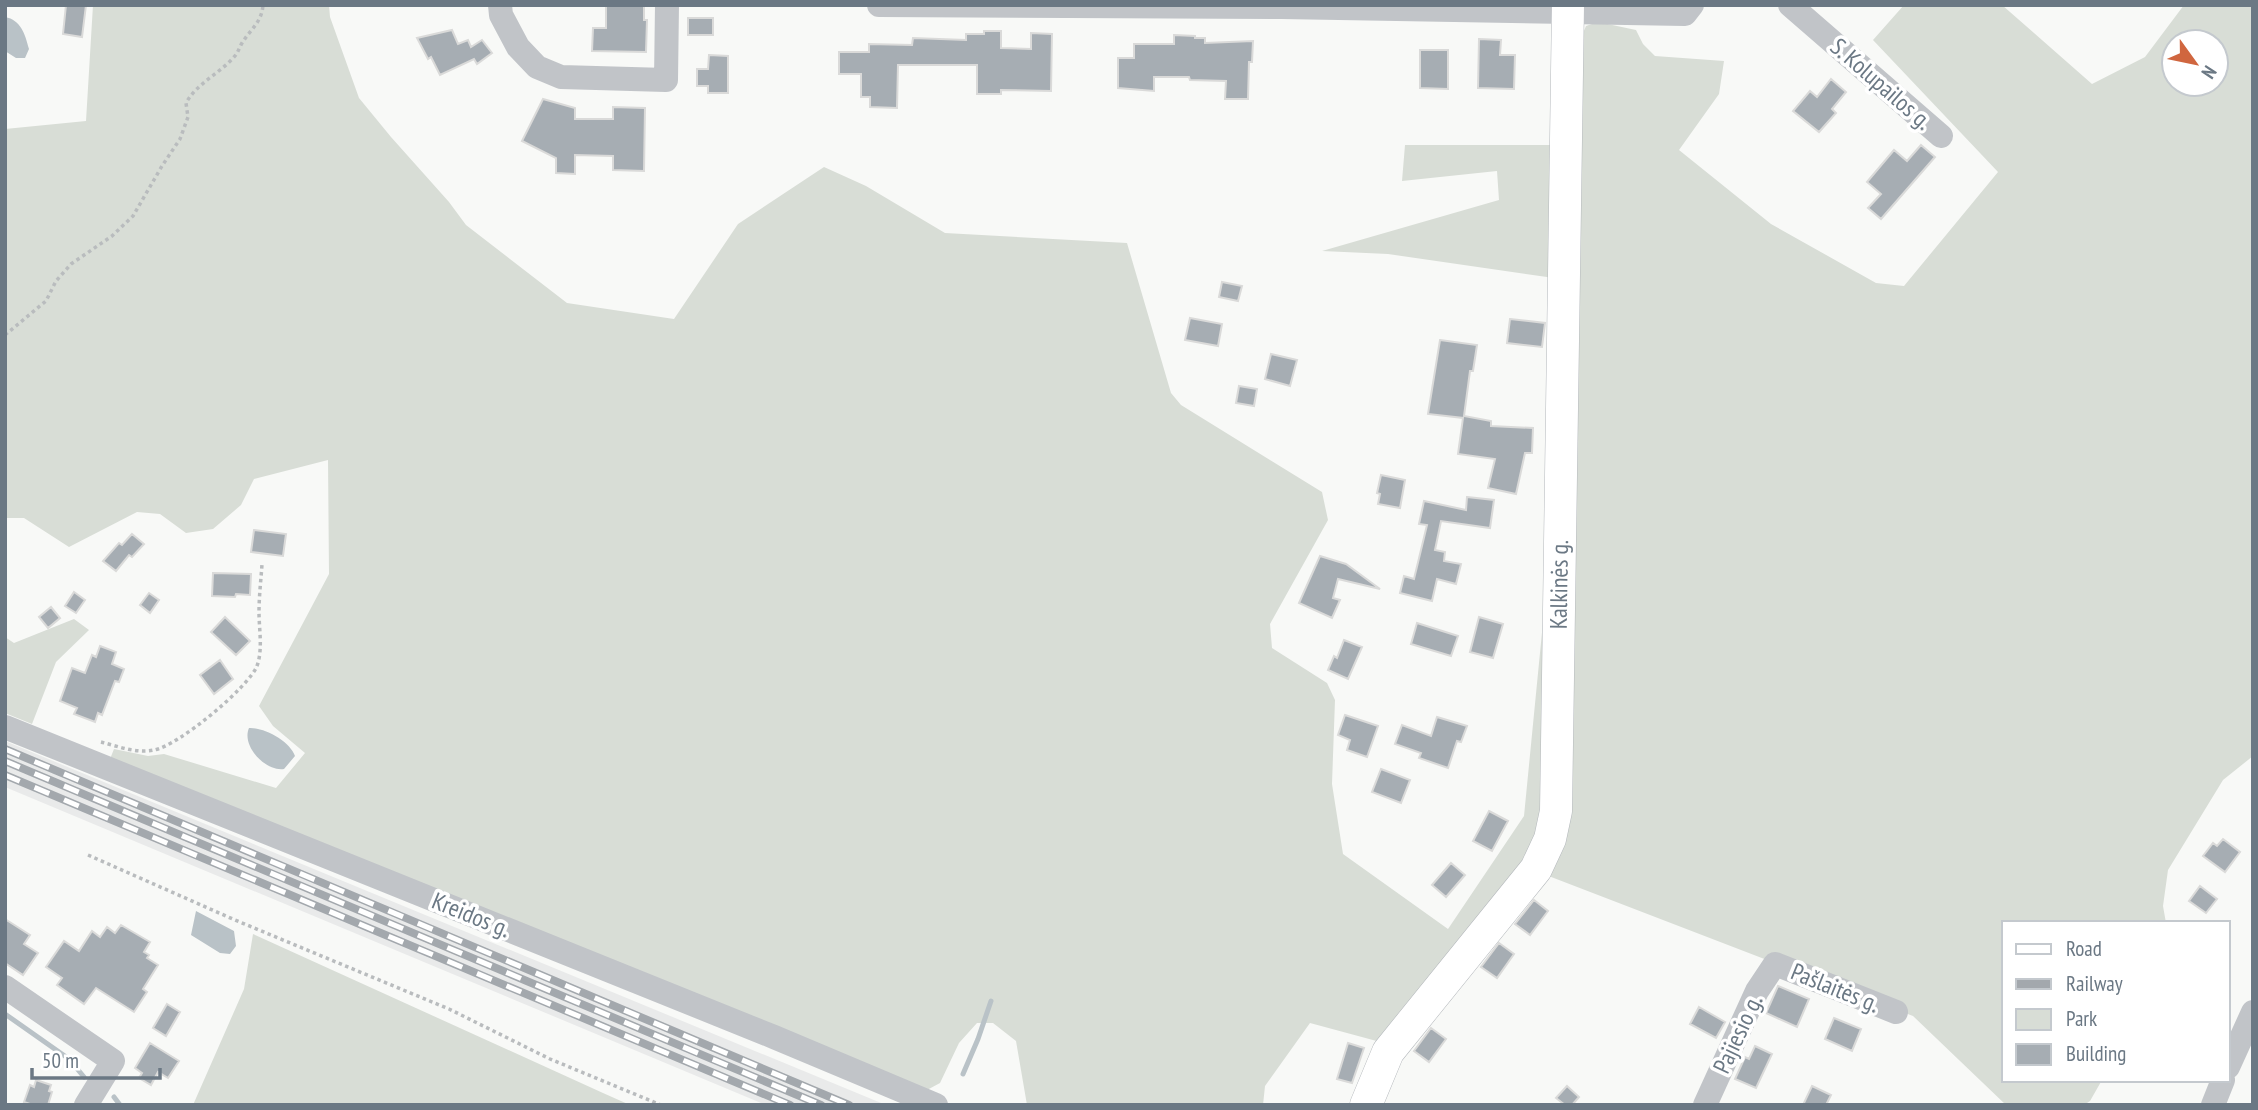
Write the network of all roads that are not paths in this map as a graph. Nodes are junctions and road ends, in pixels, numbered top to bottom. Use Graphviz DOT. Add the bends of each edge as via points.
graph roads {
  1 [pos="500,5"];
  2 [pos="667,5"];
  3 [pos="879,5"];
  4 [pos="1692,5"];
  5 [pos="1790,5"];
  6 [pos="1281,6"];
  7 [pos="1568,8"];
  8 [pos="1941,136"];
  9 [pos="5,727"];
  10 [pos="1775,964"];
  11 [pos="5,986"];
  12 [pos="1896,1012"];
  13 [pos="2253,1012"];
  14 [pos="2230,1063"];
  15 [pos="2222,1082"];
  16 [pos="86,1105"];
  17 [pos="936,1105"];
  18 [pos="1366,1105"];
  19 [pos="1705,1105"];
  20 [pos="2213,1105"];
  1 -- 2 [label="street" via="500,15 518,47 537,68 561,78 666,80"];
  3 -- 6 [label="street"];
  4 -- 7 [label="street" via="1685,14"];
  5 -- 8 [label="street, S. Kolupailos g."];
  6 -- 7 [label="street"];
  7 -- 18 [label="main road, Kalkinės g." via="1556,811 1536,869 1388,1052"];
  9 -- 17 [label="street, Kreidos g."];
  10 -- 12 [label="street, Pašlaitės g."];
  10 -- 19 [label="street, Pajiesio g." via="1757,991"];
  11 -- 16 [label="street" via="113,1061"];
  13 -- 14 [label="street"];
  15 -- 20 [label="street"];
}
